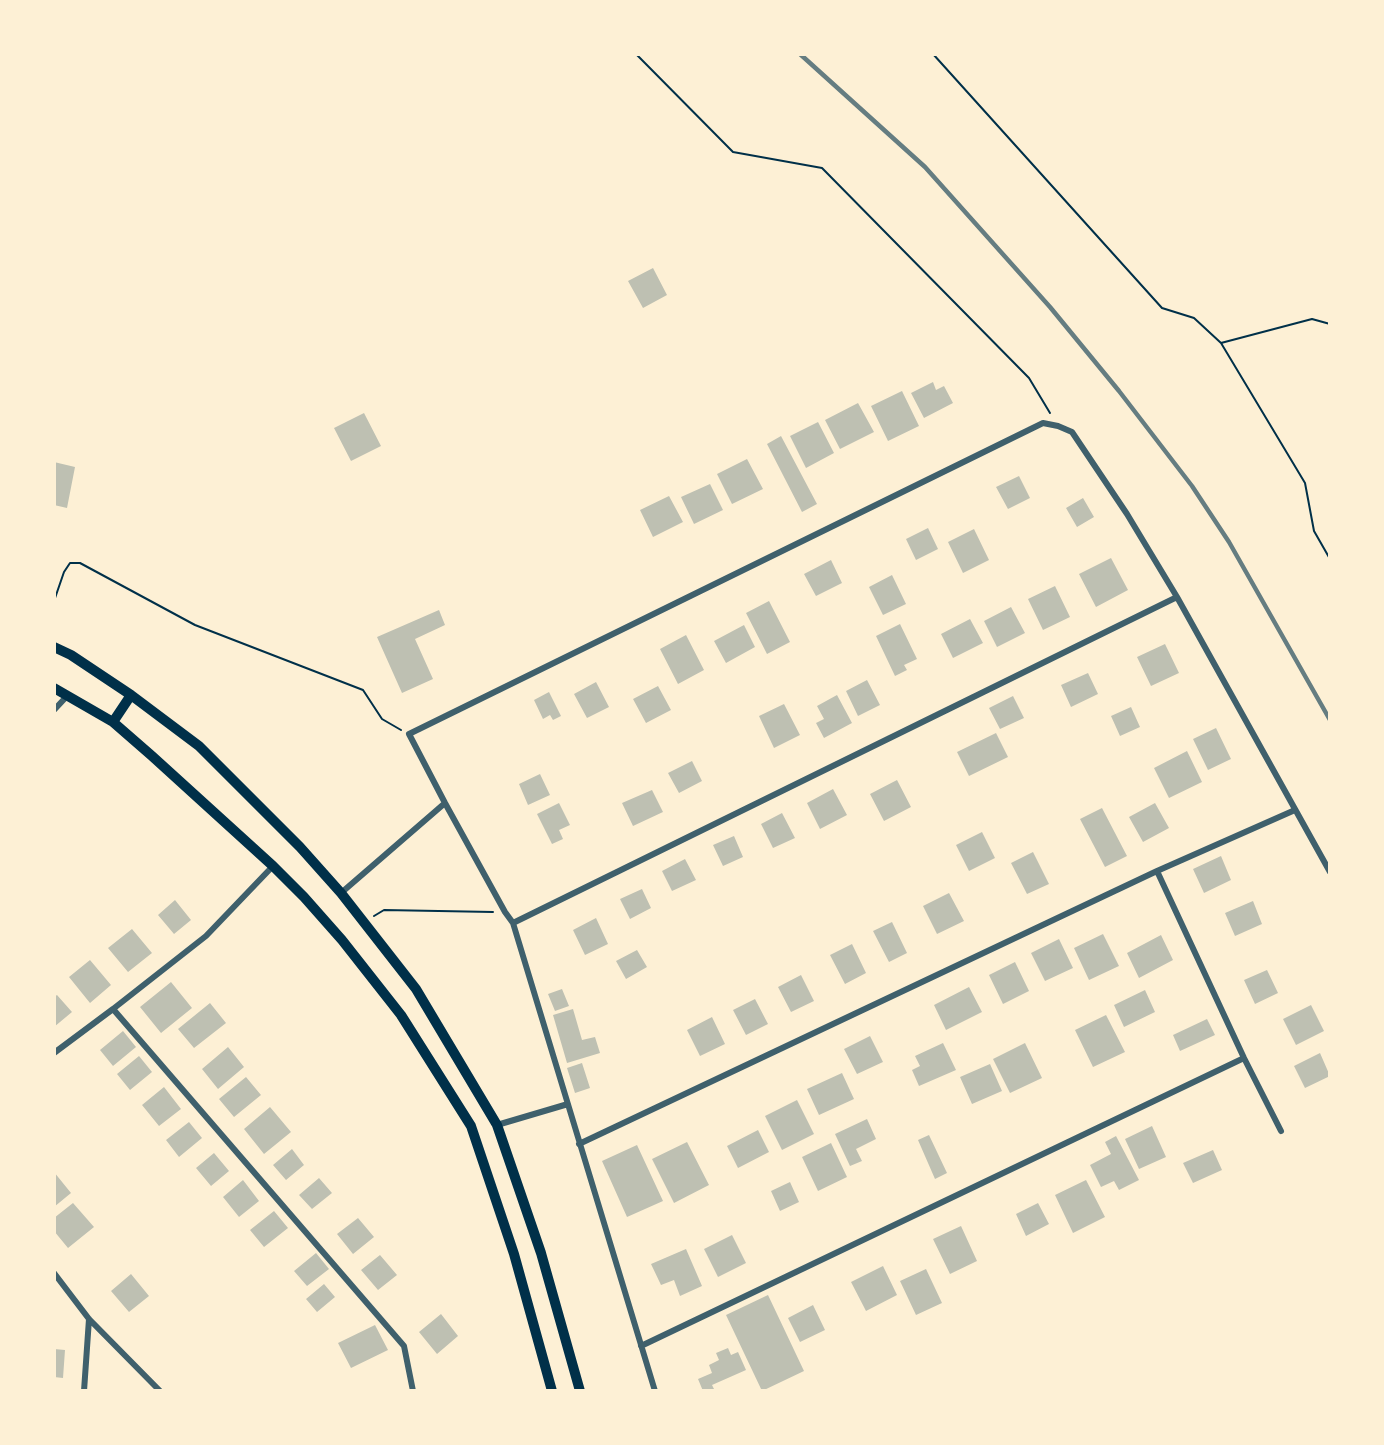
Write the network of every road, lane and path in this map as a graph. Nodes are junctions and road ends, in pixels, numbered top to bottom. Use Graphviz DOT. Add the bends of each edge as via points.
graph roads {
  1 [pos="636,54"];
  2 [pos="933,54"];
  3 [pos="1330,324"];
  4 [pos="1221,343"];
  5 [pos="1058,426"];
  6 [pos="1330,559"];
  7 [pos="1177,597"];
  8 [pos="54,601"];
  9 [pos="54,647"];
  10 [pos="54,688"];
  11 [pos="131,694"];
  12 [pos="68,695"];
  13 [pos="54,710"];
  14 [pos="113,722"];
  15 [pos="409,734"];
  16 [pos="445,803"];
  17 [pos="1295,810"];
  18 [pos="273,866"];
  19 [pos="1156,871"];
  20 [pos="1330,872"];
  21 [pos="341,893"];
  22 [pos="505,912"];
  23 [pos="364,922"];
  24 [pos="513,923"];
  25 [pos="113,1010"];
  26 [pos="54,1053"];
  27 [pos="1244,1058"];
  28 [pos="568,1104"];
  29 [pos="497,1125"];
  30 [pos="1281,1131"];
  31 [pos="579,1144"];
  32 [pos="54,1273"];
  33 [pos="89,1319"];
  34 [pos="641,1346"];
  35 [pos="84,1391"];
  36 [pos="160,1391"];
  37 [pos="413,1391"];
  38 [pos="552,1391"];
  39 [pos="580,1391"];
  40 [pos="655,1391"];
  1 -- 5 [label="path" via="734,152 822,168 1029,378"];
  2 -- 4 [label="path" via="1162,308 1194,318"];
  3 -- 4 [label="path" via="1312,319"];
  4 -- 6 [label="path" via="1305,483 1314,531"];
  5 -- 7 [label="street" via="1072,432"];
  5 -- 15 [label="street" via="1043,423"];
  7 -- 17 [label="street"];
  7 -- 24 [label="street"];
  8 -- 15 [label="path" via="70,563 80,563 195,625 363,690 382,719"];
  9 -- 11 [label="highway"];
  10 -- 12 [label="highway"];
  11 -- 14 [label="highway"];
  11 -- 21 [label="highway" via="199,746"];
  12 -- 13 [label="street"];
  12 -- 14 [label="highway"];
  14 -- 18 [label="highway"];
  15 -- 16 [label="street"];
  16 -- 21 [label="street"];
  16 -- 22 [label="street"];
  17 -- 19 [label="street"];
  17 -- 20 [label="street"];
  18 -- 25 [label="street" via="206,936"];
  18 -- 38 [label="highway" via="342,940 401,1015 471,1126 514,1254"];
  19 -- 27 [label="street"];
  19 -- 31 [label="street"];
  21 -- 23 [label="highway"];
  22 -- 23 [label="path" via="384,910"];
  22 -- 24 [label="street"];
  23 -- 29 [label="highway" via="416,989"];
  24 -- 28 [label="street"];
  25 -- 26 [label="street"];
  25 -- 37 [label="street" via="404,1346"];
  27 -- 30 [label="street"];
  27 -- 34 [label="street"];
  28 -- 29 [label="street"];
  28 -- 31 [label="street"];
  29 -- 39 [label="highway"];
  31 -- 34 [label="street"];
  32 -- 33 [label="street"];
  33 -- 35 [label="street"];
  33 -- 36 [label="street"];
  34 -- 40 [label="street"];
}
